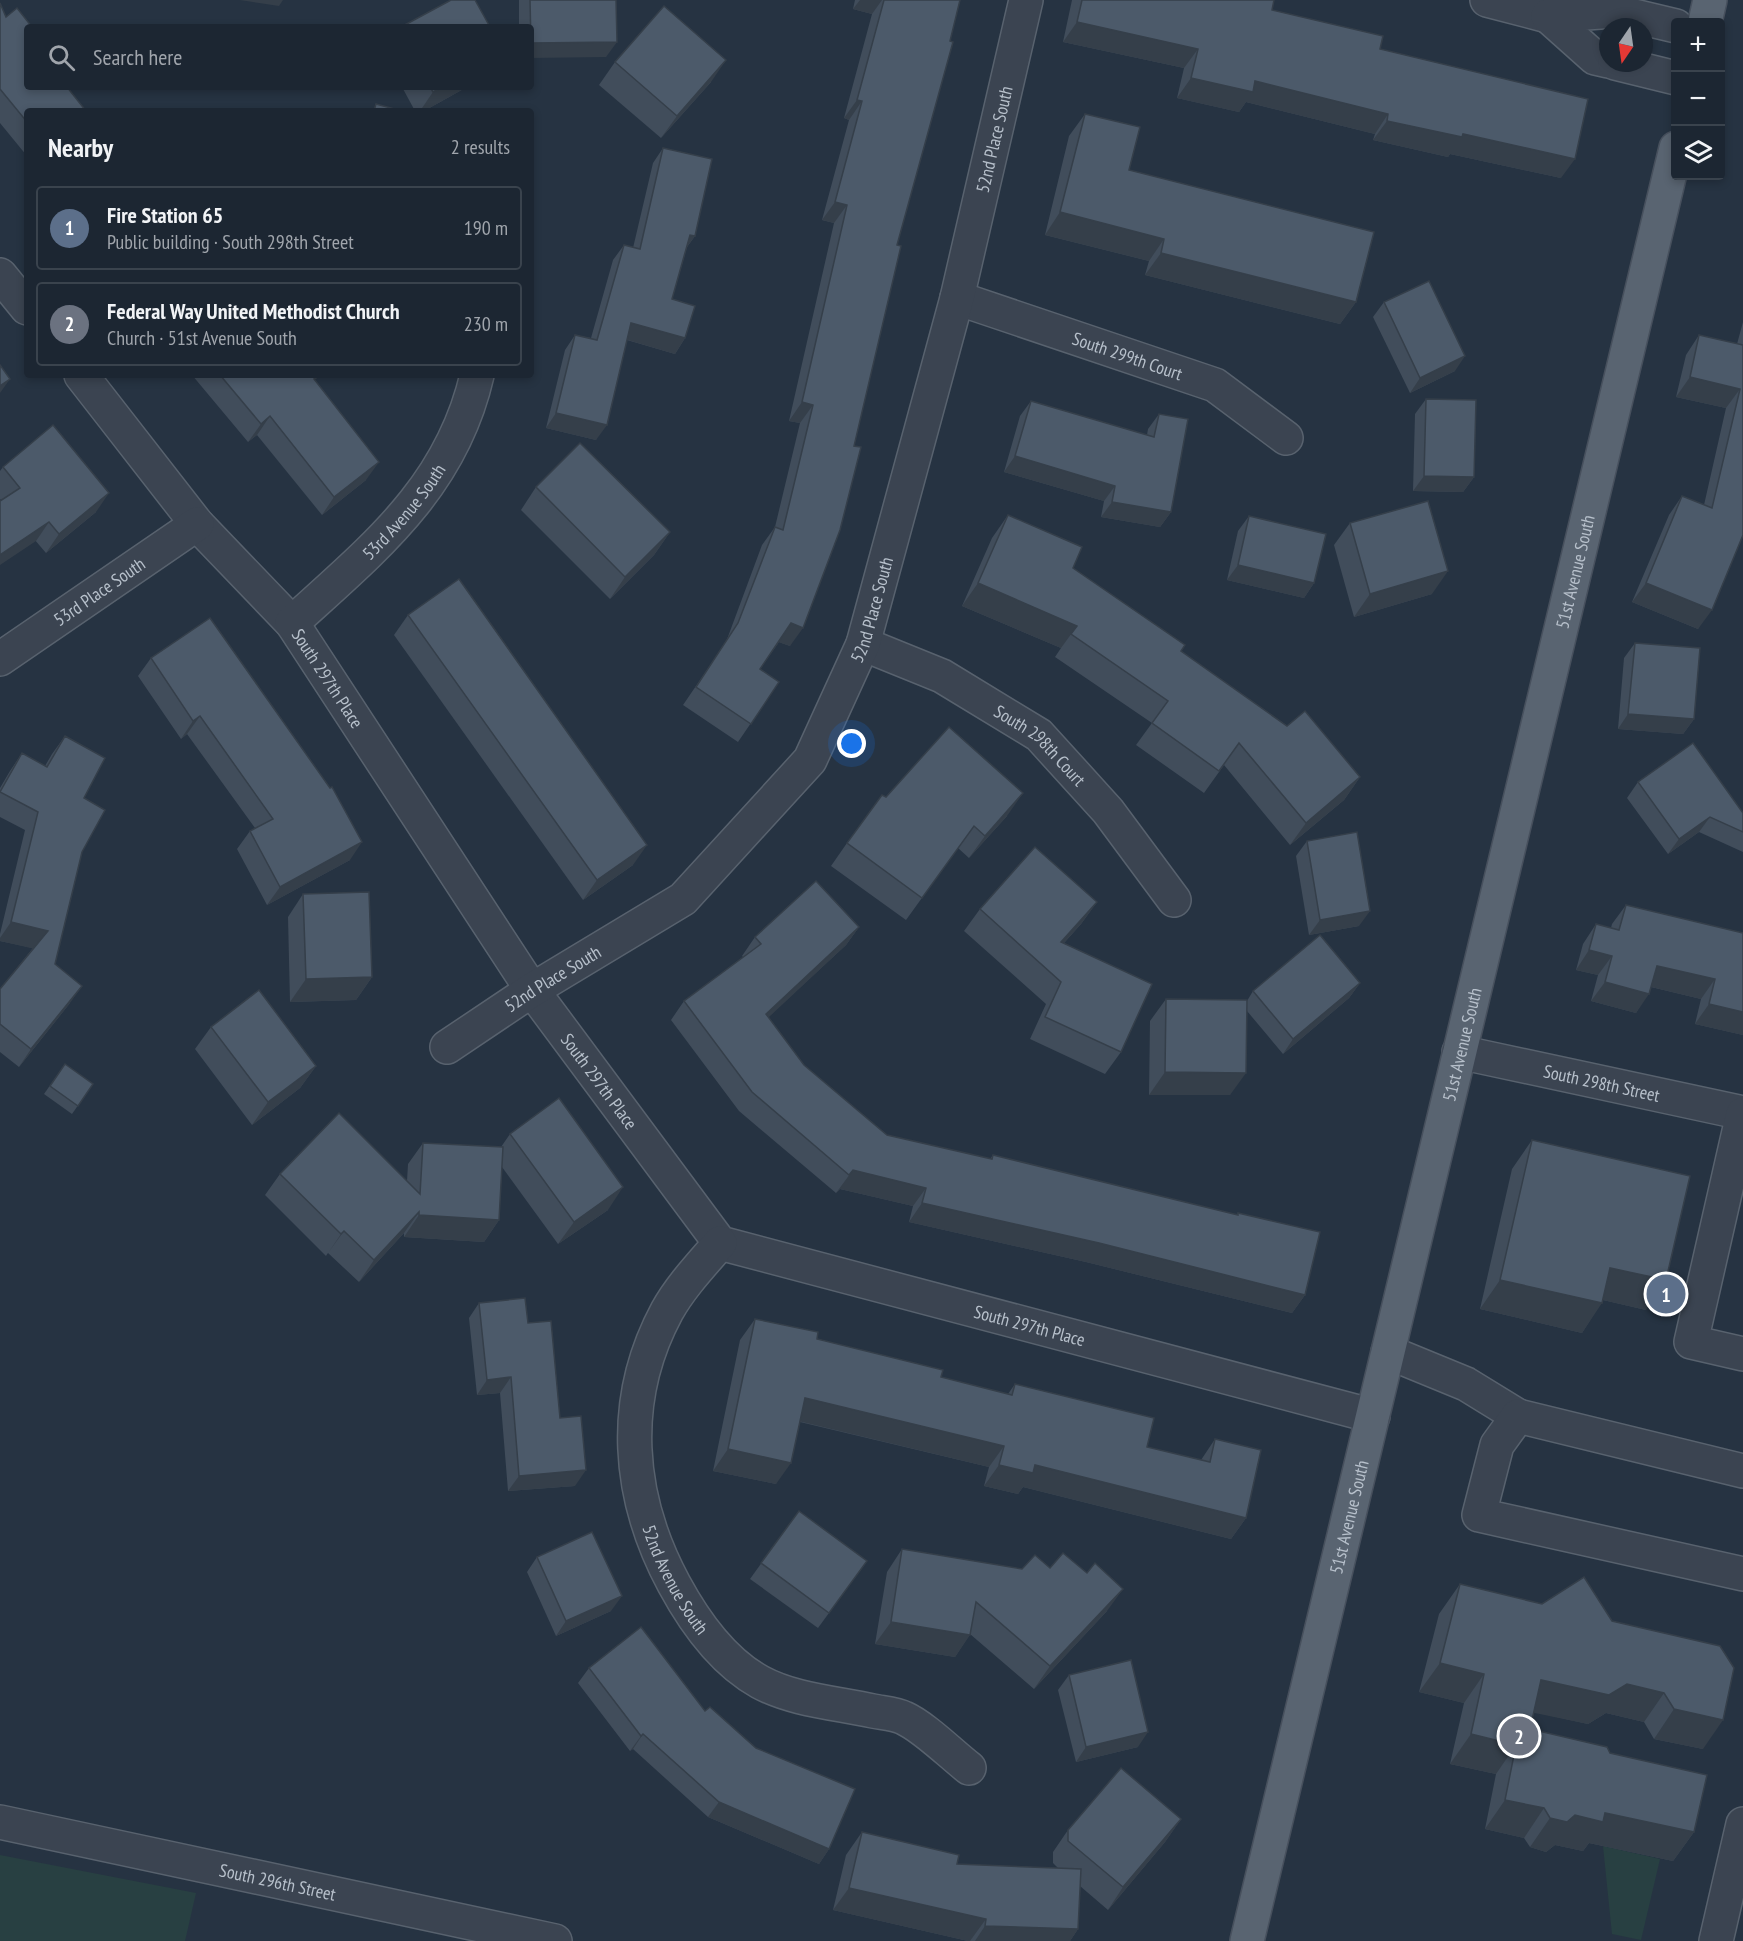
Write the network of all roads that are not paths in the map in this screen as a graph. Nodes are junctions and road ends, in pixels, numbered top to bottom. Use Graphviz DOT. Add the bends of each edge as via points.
graph roads {
  1 [pos="1026,0"];
  2 [pos="1487,0"];
  3 [pos="1710,0"];
  4 [pos="1548,16"];
  5 [pos="1706,18"];
  6 [pos="1671,25"];
  7 [pos="1599,59"];
  8 [pos="1652,72"];
  9 [pos="1671,77"];
  10 [pos="1671,169"];
  11 [pos="0,275"];
  12 [pos="957,298"];
  13 [pos="24,304"];
  14 [pos="83,378"];
  15 [pos="476,378"];
  16 [pos="1286,438"];
  17 [pos="197,524"];
  18 [pos="292,623"];
  19 [pos="863,644"];
  20 [pos="0,659"];
  21 [pos="1174,900"];
  22 [pos="532,990"];
  23 [pos="447,1047"];
  24 [pos="1459,1052"];
  25 [pos="1743,1113"];
  26 [pos="720,1243"];
  27 [pos="1388,1352"];
  28 [pos="1743,1354"];
  29 [pos="1373,1416"];
  30 [pos="1518,1416"];
  31 [pos="1743,1471"];
  32 [pos="1743,1574"];
  33 [pos="969,1768"];
  34 [pos="0,1822"];
  35 [pos="1743,1824"];
  36 [pos="555,1941"];
  37 [pos="1247,1941"];
  38 [pos="1716,1941"];
  1 -- 12 [label="street, 52nd Place South"];
  2 -- 4 [label="street"];
  3 -- 5 [label="main road"];
  4 -- 6 [label="street" via="1613,11"];
  4 -- 7 [label="street"];
  8 -- 9 [label="street"];
  10 -- 24 [label="main road, 51st Avenue South"];
  11 -- 13 [label="street"];
  12 -- 16 [label="street, South 299th Court" via="1215,385"];
  12 -- 19 [label="street, 52nd Place South"];
  14 -- 17 [label="street, South 297th Place"];
  15 -- 18 [label="street, 53rd Avenue South" via="470,407 435,478 394,529"];
  17 -- 18 [label="street, South 297th Place"];
  17 -- 20 [label="street, 53rd Place South"];
  18 -- 22 [label="street, South 297th Place"];
  19 -- 21 [label="street, South 298th Court" via="942,676 1039,735 1108,811"];
  19 -- 22 [label="street, 52nd Place South" via="810,760 683,899"];
  22 -- 23 [label="street, 52nd Place South"];
  22 -- 26 [label="street, South 297th Place"];
  24 -- 25 [label="street, South 298th Street"];
  24 -- 27 [label="main road, 51st Avenue South"];
  25 -- 28 [label="street" via="1691,1342"];
  26 -- 29 [label="street, South 297th Place"];
  26 -- 33 [label="street, 52nd Avenue South" via="667,1311 645,1367 634,1410 636,1473 667,1572 705,1632 731,1660 759,1681 788,1693 904,1718"];
  27 -- 29 [label="main road, 51st Avenue South"];
  27 -- 30 [label="street" via="1466,1384"];
  29 -- 37 [label="main road, 51st Avenue South"];
  30 -- 31 [label="street"];
  30 -- 32 [label="street" via="1497,1445 1479,1515"];
  34 -- 36 [label="street, South 296th Street"];
  35 -- 38 [label="street"];
}
